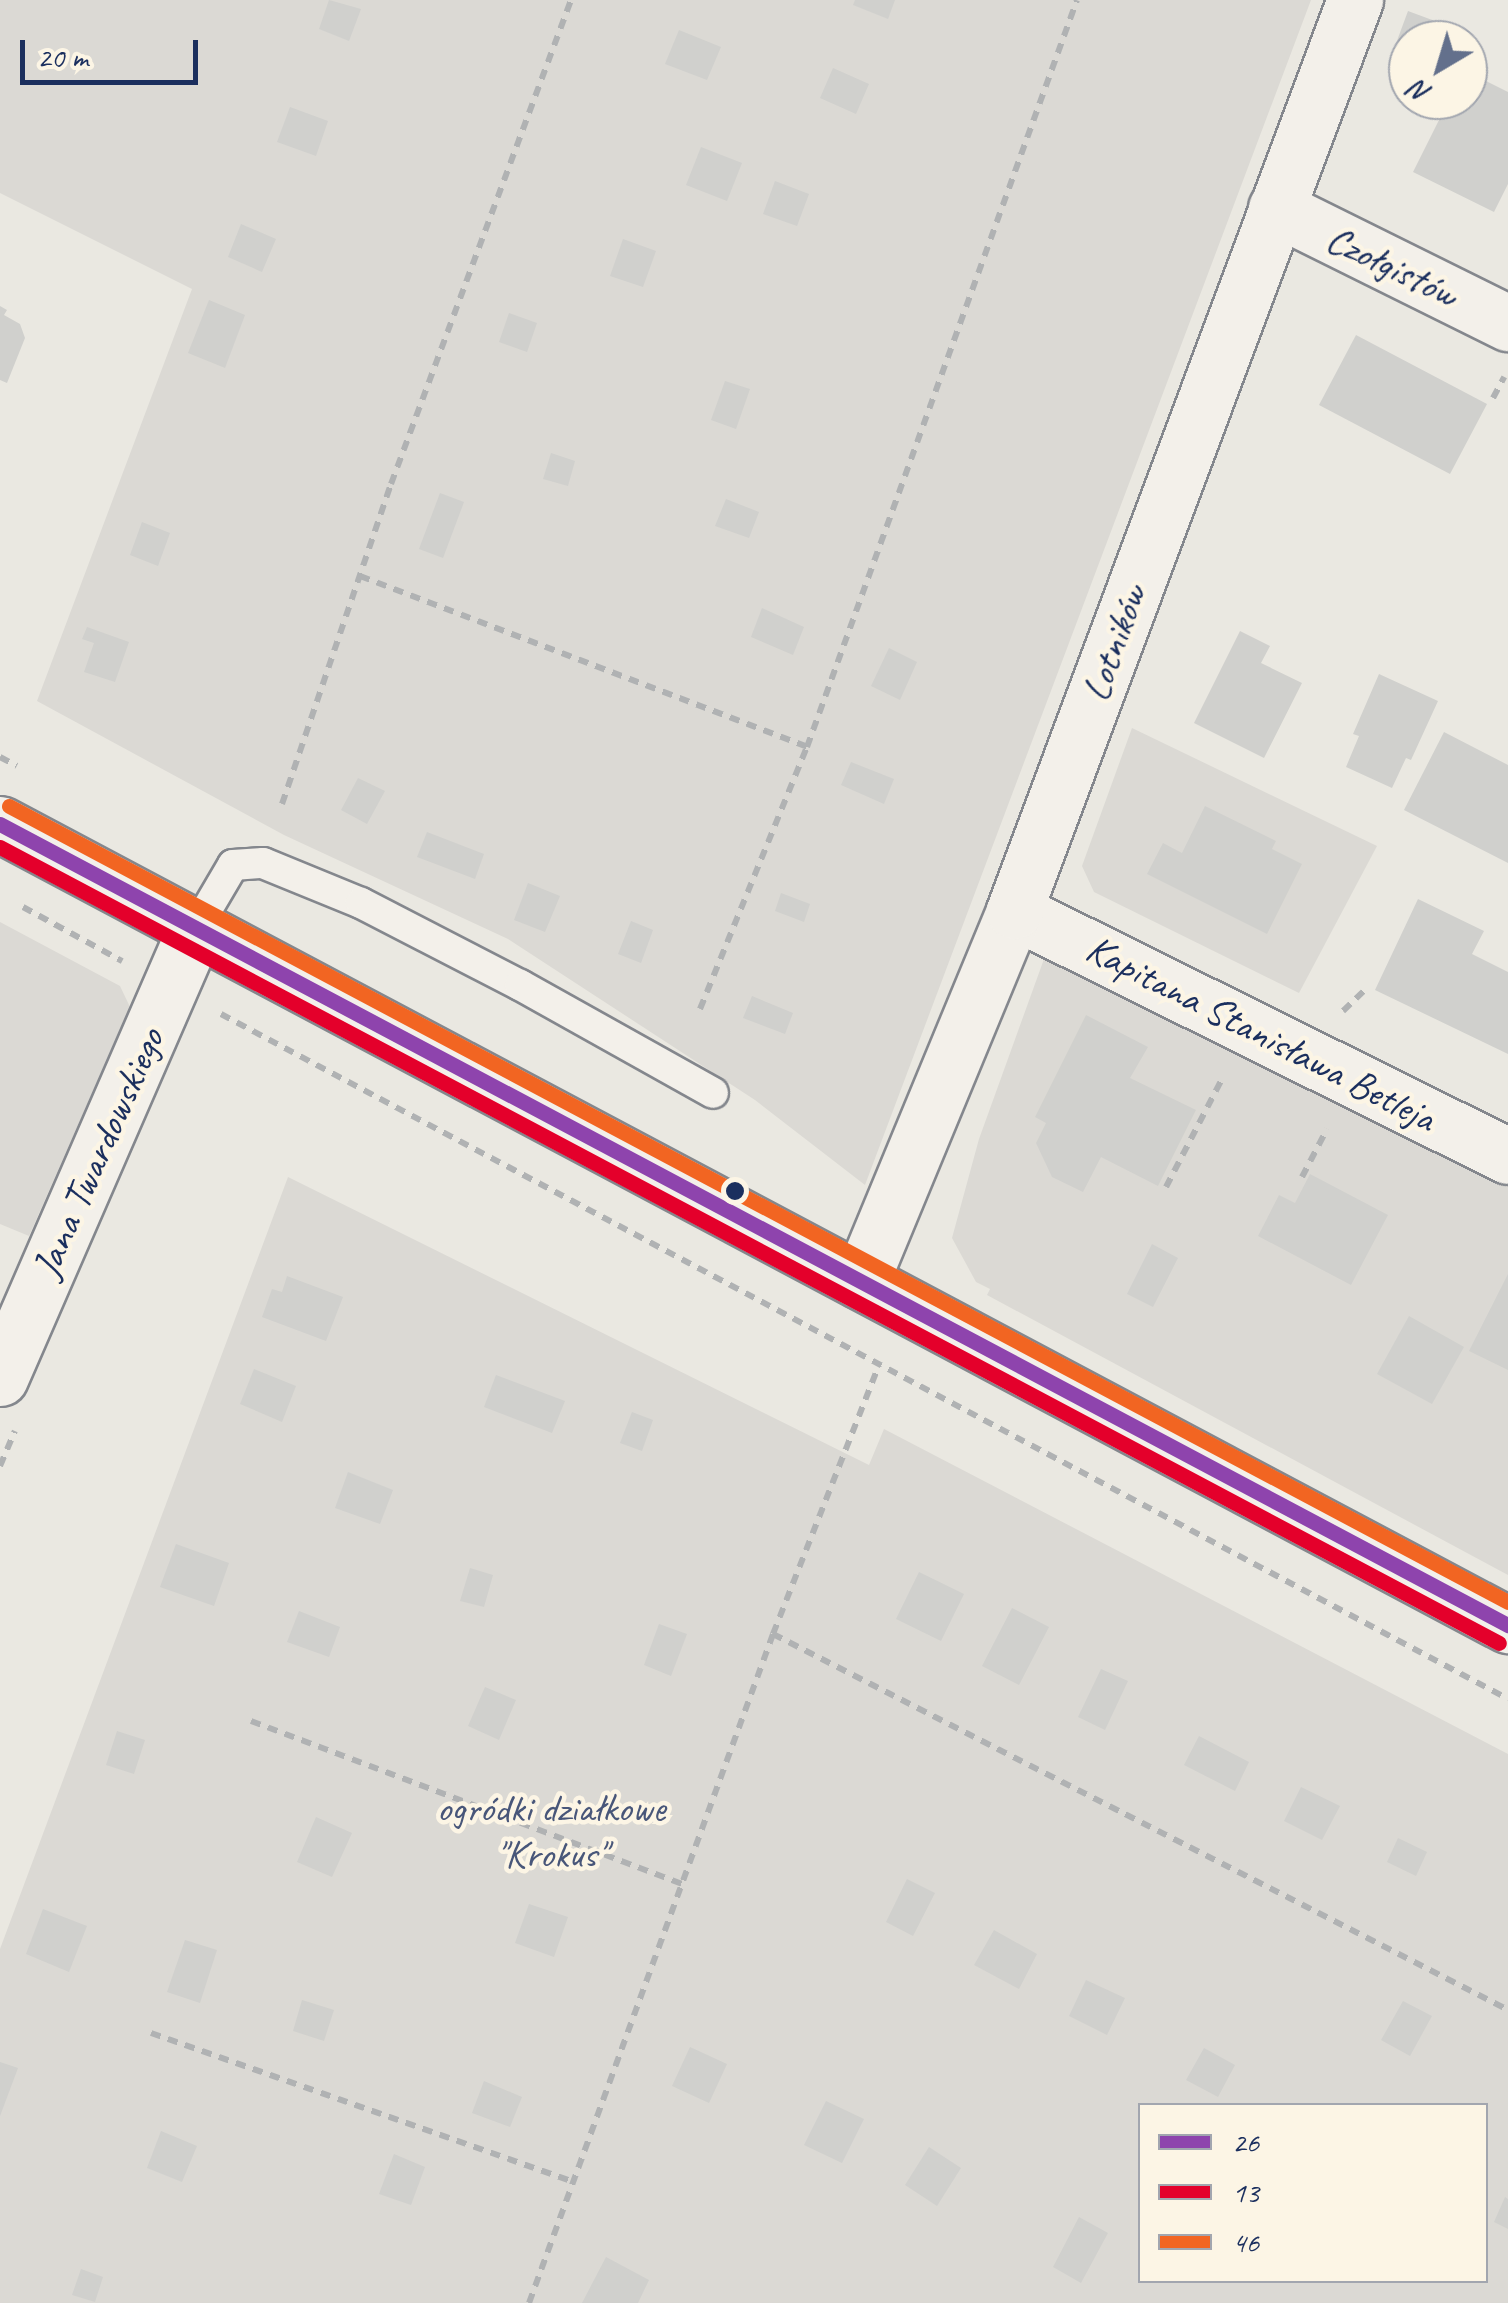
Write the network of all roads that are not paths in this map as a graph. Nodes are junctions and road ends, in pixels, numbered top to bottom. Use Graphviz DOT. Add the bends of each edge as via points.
graph roads {
  1 [pos="1354,0"];
  2 [pos="1276,208"];
  3 [pos="1508,323"];
  4 [pos="0,824"];
  5 [pos="1014,910"];
  6 [pos="196,928"];
  7 [pos="712,1092"];
  8 [pos="1508,1156"];
  9 [pos="884,1293"];
  10 [pos="0,1378"];
  11 [pos="1508,1625"];
  1 -- 2 [label="street, Lotników"];
  2 -- 3 [label="street, Czołgistów"];
  2 -- 5 [label="street, Lotników"];
  4 -- 6 [label="street"];
  5 -- 8 [label="street, Kapitana Stanisława Betleja"];
  5 -- 9 [label="street, Lotników"];
  6 -- 7 [label="lane" via="233,865 263,863 396,921"];
  6 -- 9 [label="street"];
  6 -- 10 [label="street, Jana Twardowskiego"];
  9 -- 11 [label="street"];
}
